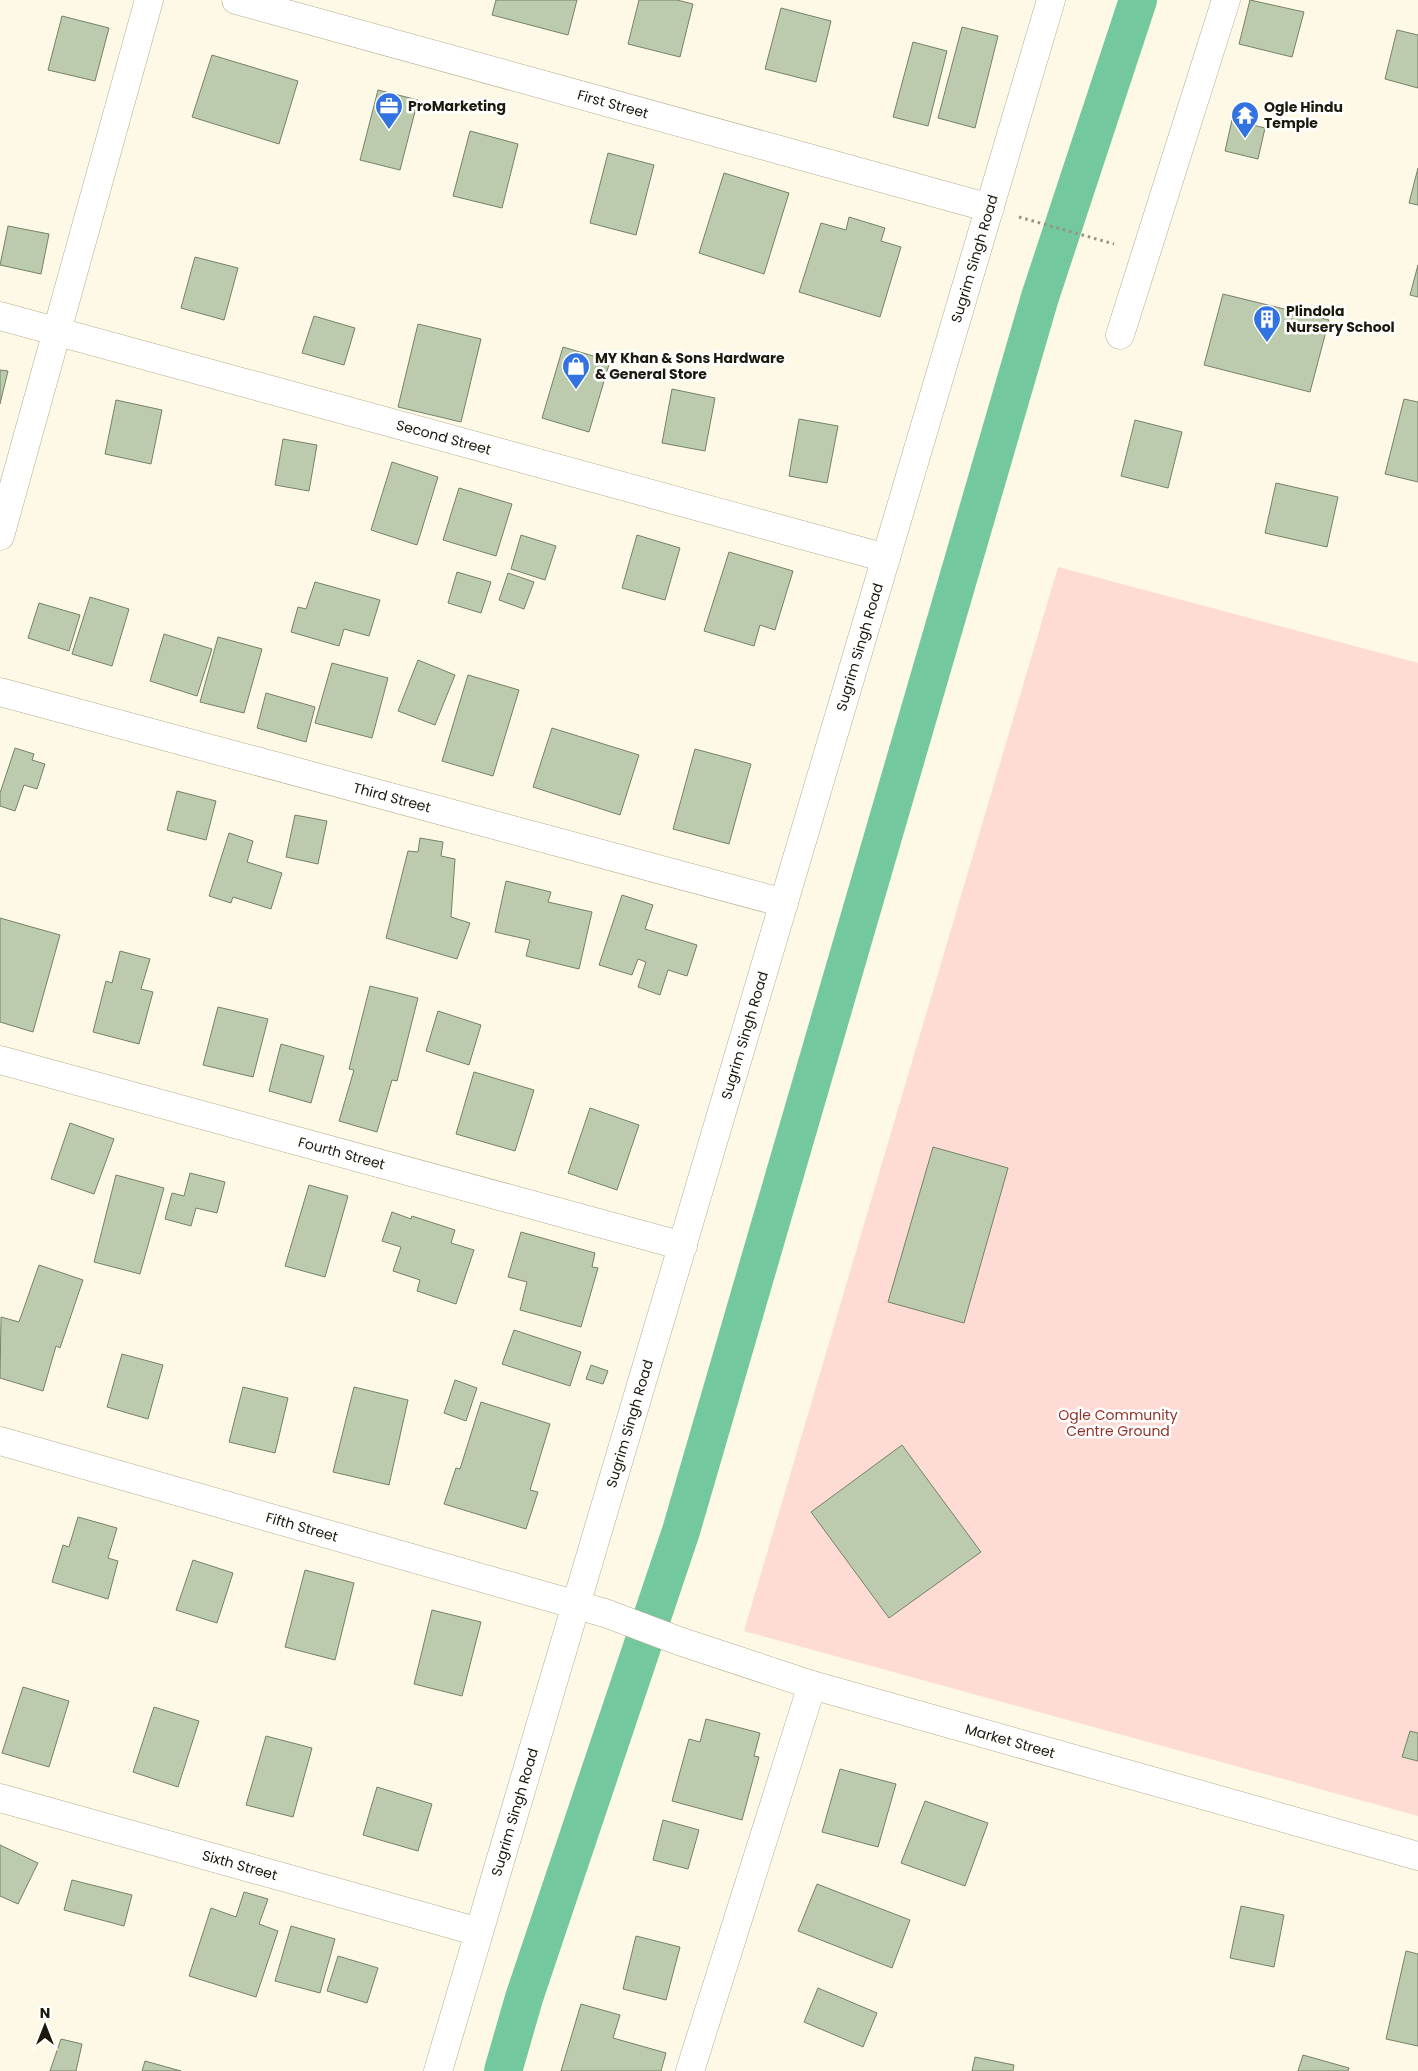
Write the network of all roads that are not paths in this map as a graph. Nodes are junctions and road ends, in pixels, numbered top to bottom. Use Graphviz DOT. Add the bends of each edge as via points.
graph roads {
  1 [pos="149,0"];
  2 [pos="236,0"];
  3 [pos="1051,0"];
  4 [pos="1226,0"];
  5 [pos="990,208"];
  6 [pos="0,316"];
  7 [pos="57,332"];
  8 [pos="1120,335"];
  9 [pos="0,536"];
  10 [pos="886,558"];
  11 [pos="0,692"];
  12 [pos="784,904"];
  13 [pos="0,1060"];
  14 [pos="683,1246"];
  15 [pos="0,1441"];
  16 [pos="576,1605"];
  17 [pos="605,1613"];
  18 [pos="812,1685"];
  19 [pos="0,1798"];
  20 [pos="1418,1856"];
  21 [pos="479,1932"];
  22 [pos="438,2071"];
  23 [pos="690,2071"];
  1 -- 7 [label="street"];
  2 -- 5 [label="street, First Street"];
  3 -- 5 [label="street, Sugrim Singh Road"];
  4 -- 8 [label="street"];
  5 -- 10 [label="street, Sugrim Singh Road"];
  6 -- 7 [label="street, Second Street"];
  7 -- 9 [label="street"];
  7 -- 10 [label="street, Second Street"];
  10 -- 12 [label="street, Sugrim Singh Road"];
  11 -- 12 [label="street, Third Street"];
  12 -- 14 [label="street, Sugrim Singh Road"];
  13 -- 14 [label="street, Fourth Street"];
  14 -- 16 [label="street, Sugrim Singh Road"];
  15 -- 16 [label="street, Fifth Street"];
  16 -- 17 [label="street, Fifth Street"];
  16 -- 21 [label="street, Sugrim Singh Road"];
  17 -- 18 [label="street, Market Street"];
  18 -- 20 [label="street, Market Street"];
  18 -- 23 [label="street"];
  19 -- 21 [label="street, Sixth Street"];
  21 -- 22 [label="street, Sugrim Singh Road"];
}
